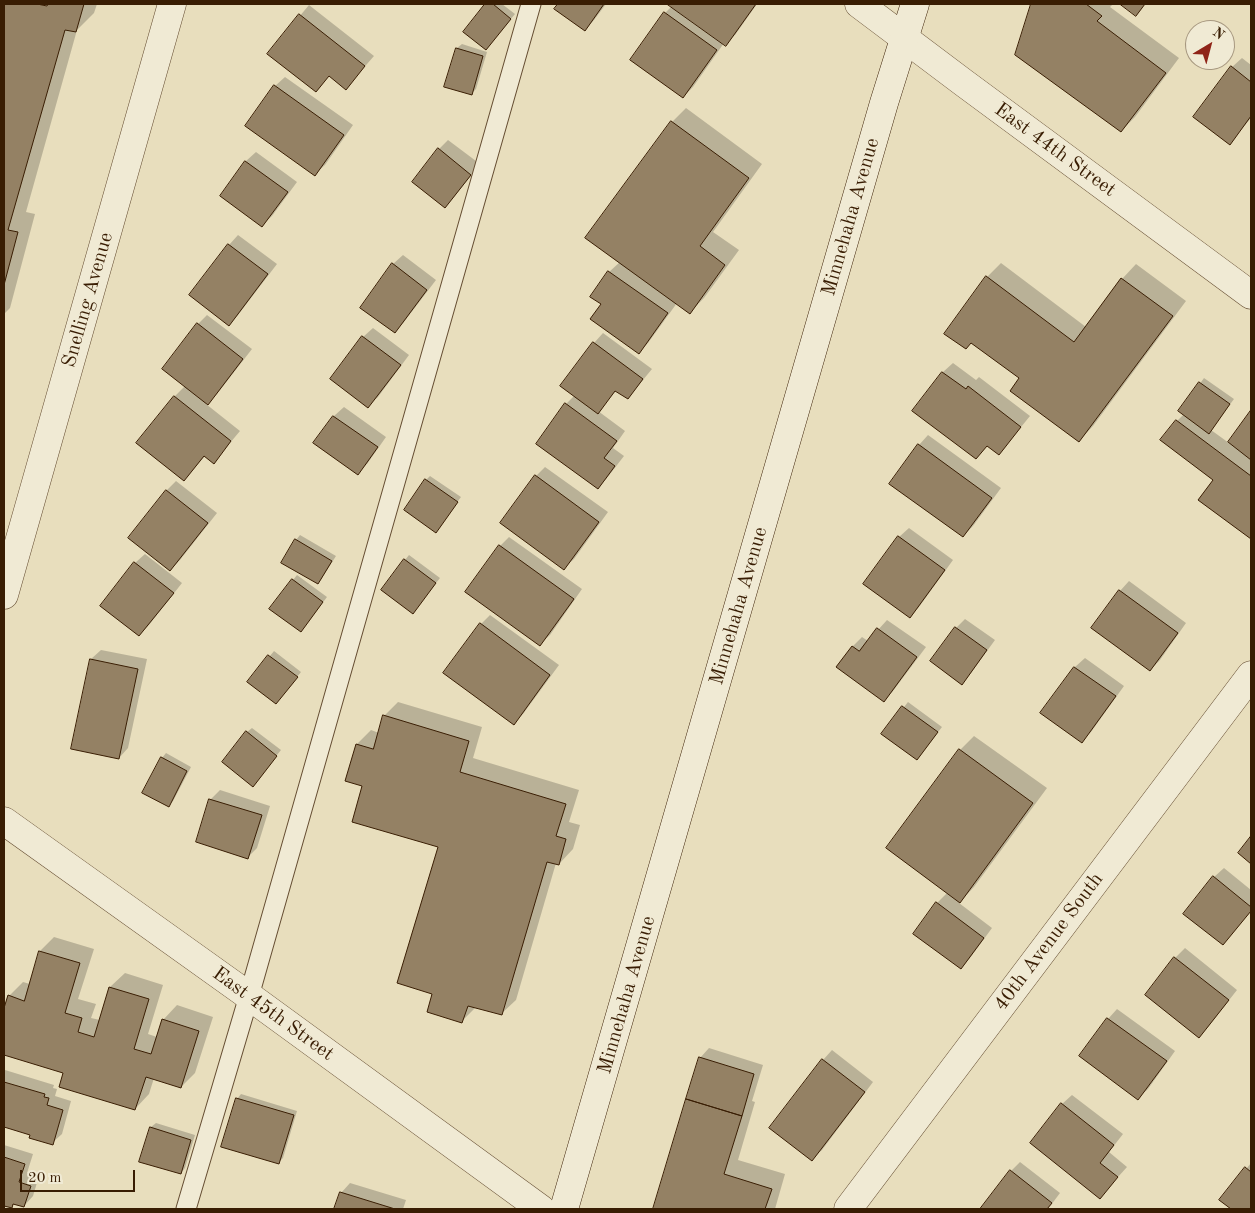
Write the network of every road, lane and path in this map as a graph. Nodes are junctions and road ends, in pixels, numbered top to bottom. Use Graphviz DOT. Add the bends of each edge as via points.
graph roads {
  1 [pos="172,4"];
  2 [pos="531,4"];
  3 [pos="859,4"];
  4 [pos="915,4"];
  5 [pos="905,39"];
  6 [pos="1251,295"];
  7 [pos="4,595"];
  8 [pos="1251,675"];
  9 [pos="4,821"];
  10 [pos="249,996"];
  11 [pos="186,1209"];
  12 [pos="541,1209"];
  13 [pos="564,1209"];
  14 [pos="848,1209"];
  1 -- 7 [label="street, Snelling Avenue"];
  2 -- 10 [label="lane"];
  3 -- 5 [label="street, East 44th Street"];
  4 -- 5 [label="street, Minnehaha Avenue"];
  5 -- 6 [label="street, East 44th Street"];
  5 -- 13 [label="street, Minnehaha Avenue"];
  8 -- 14 [label="street, 40th Avenue South"];
  9 -- 10 [label="street, East 45th Street"];
  10 -- 11 [label="lane"];
  10 -- 12 [label="street, East 45th Street"];
}
